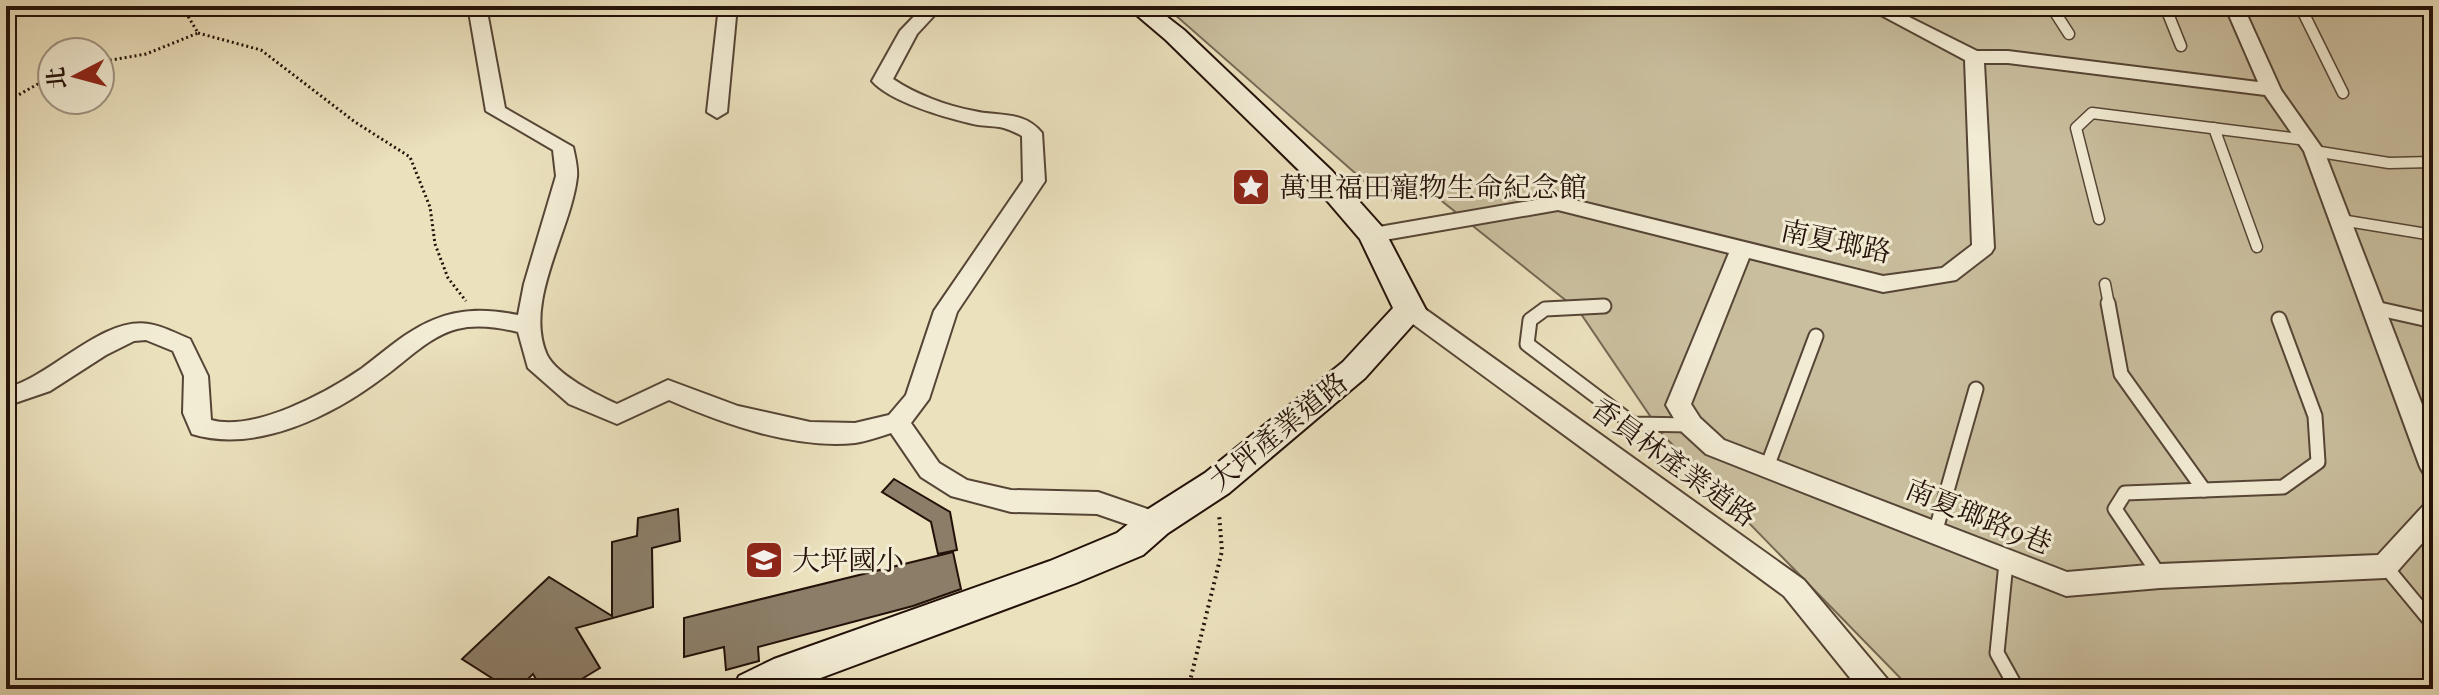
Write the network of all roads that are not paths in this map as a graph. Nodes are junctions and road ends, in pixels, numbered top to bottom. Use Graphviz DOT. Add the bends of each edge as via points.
graph roads {
  1 [pos="477,6"];
  2 [pos="728,6"];
  3 [pos="934,6"];
  4 [pos="1138,6"];
  5 [pos="1873,6"];
  6 [pos="2051,6"];
  7 [pos="2165,6"];
  8 [pos="2234,6"];
  9 [pos="2300,6"];
  10 [pos="2069,34"];
  11 [pos="2181,46"];
  12 [pos="1974,57"];
  13 [pos="2271,90"];
  14 [pos="2343,93"];
  15 [pos="717,112"];
  16 [pos="2214,128"];
  17 [pos="2310,145"];
  18 [pos="2432,162"];
  19 [pos="2099,219"];
  20 [pos="2341,220"];
  21 [pos="1373,235"];
  22 [pos="2433,235"];
  23 [pos="2257,247"];
  24 [pos="1742,249"];
  25 [pos="2105,284"];
  26 [pos="1604,306"];
  27 [pos="2375,308"];
  28 [pos="1410,310"];
  29 [pos="2279,319"];
  30 [pos="2433,321"];
  31 [pos="528,326"];
  32 [pos="1816,336"];
  33 [pos="1976,389"];
  34 [pos="6,397"];
  35 [pos="2423,416"];
  36 [pos="897,422"];
  37 [pos="1691,425"];
  38 [pos="1767,467"];
  39 [pos="2433,467"];
  40 [pos="2204,490"];
  41 [pos="2432,516"];
  42 [pos="1155,523"];
  43 [pos="1935,533"];
  44 [pos="2006,563"];
  45 [pos="2385,566"];
  46 [pos="2160,576"];
  47 [pos="2433,624"];
  48 [pos="753,689"];
  49 [pos="1877,689"];
  50 [pos="2017,689"];
  1 -- 31 [label="street" via="496,111 563,147 567,176 542,253"];
  2 -- 15 [label="street"];
  3 -- 36 [label="street" via="909,31 882,81 900,93 973,118 1008,119 1032,133 1034,181 946,311 917,399"];
  4 -- 21 [label="street" via="1322,177"];
  5 -- 12 [label="street"];
  6 -- 10 [label="lane"];
  7 -- 11 [label="lane"];
  8 -- 13 [label="street"];
  9 -- 14 [label="lane"];
  12 -- 13 [label="street"];
  12 -- 24 [label="street, 南夏瑯路" via="1983,248 1948,275 1883,284"];
  13 -- 17 [label="street"];
  16 -- 17 [label="lane"];
  16 -- 19 [label="lane" via="2092,113 2076,128"];
  16 -- 23 [label="lane"];
  17 -- 18 [label="lane" via="2389,163"];
  17 -- 20 [label="street"];
  20 -- 22 [label="lane"];
  20 -- 27 [label="street"];
  21 -- 24 [label="street, 南夏瑯路" via="1558,203"];
  21 -- 28 [label="street"];
  24 -- 37 [label="street" via="1678,405"];
  25 -- 40 [label="lane" via="2121,374"];
  26 -- 37 [label="lane" via="1545,309 1530,320 1527,344 1633,424"];
  27 -- 30 [label="lane"];
  27 -- 35 [label="street"];
  28 -- 42 [label="street, 大坪產業道路" via="1354,370 1217,483"];
  28 -- 49 [label="street, 香員林產業道路" via="1794,588"];
  29 -- 40 [label="lane" via="2315,416 2318,462 2283,487"];
  31 -- 34 [label="street" via="503,320 453,321 357,383 261,427 214,433 201,427 196,376 182,345 144,331 113,340 29,391"];
  31 -- 36 [label="street" via="537,362 578,397 617,415 668,389 704,406 790,428 854,433"];
  32 -- 38 [label="lane"];
  33 -- 43 [label="lane"];
  35 -- 39 [label="street"];
  36 -- 42 [label="street" via="930,470 960,489 1011,501 1098,503"];
  37 -- 38 [label="street, 南夏瑯路9巷" via="1715,447"];
  38 -- 43 [label="street, 南夏瑯路9巷"];
  40 -- 46 [label="lane" via="2125,493 2115,509"];
  41 -- 45 [label="street"];
  42 -- 48 [label="street, 大坪產業道路" via="1130,544 1063,572 788,671"];
  43 -- 44 [label="street, 南夏瑯路9巷"];
  44 -- 46 [label="street, 南夏瑯路9巷" via="2066,584"];
  44 -- 50 [label="lane" via="1997,653"];
  45 -- 46 [label="street, 南夏瑯路9巷"];
  45 -- 47 [label="lane"];
}
